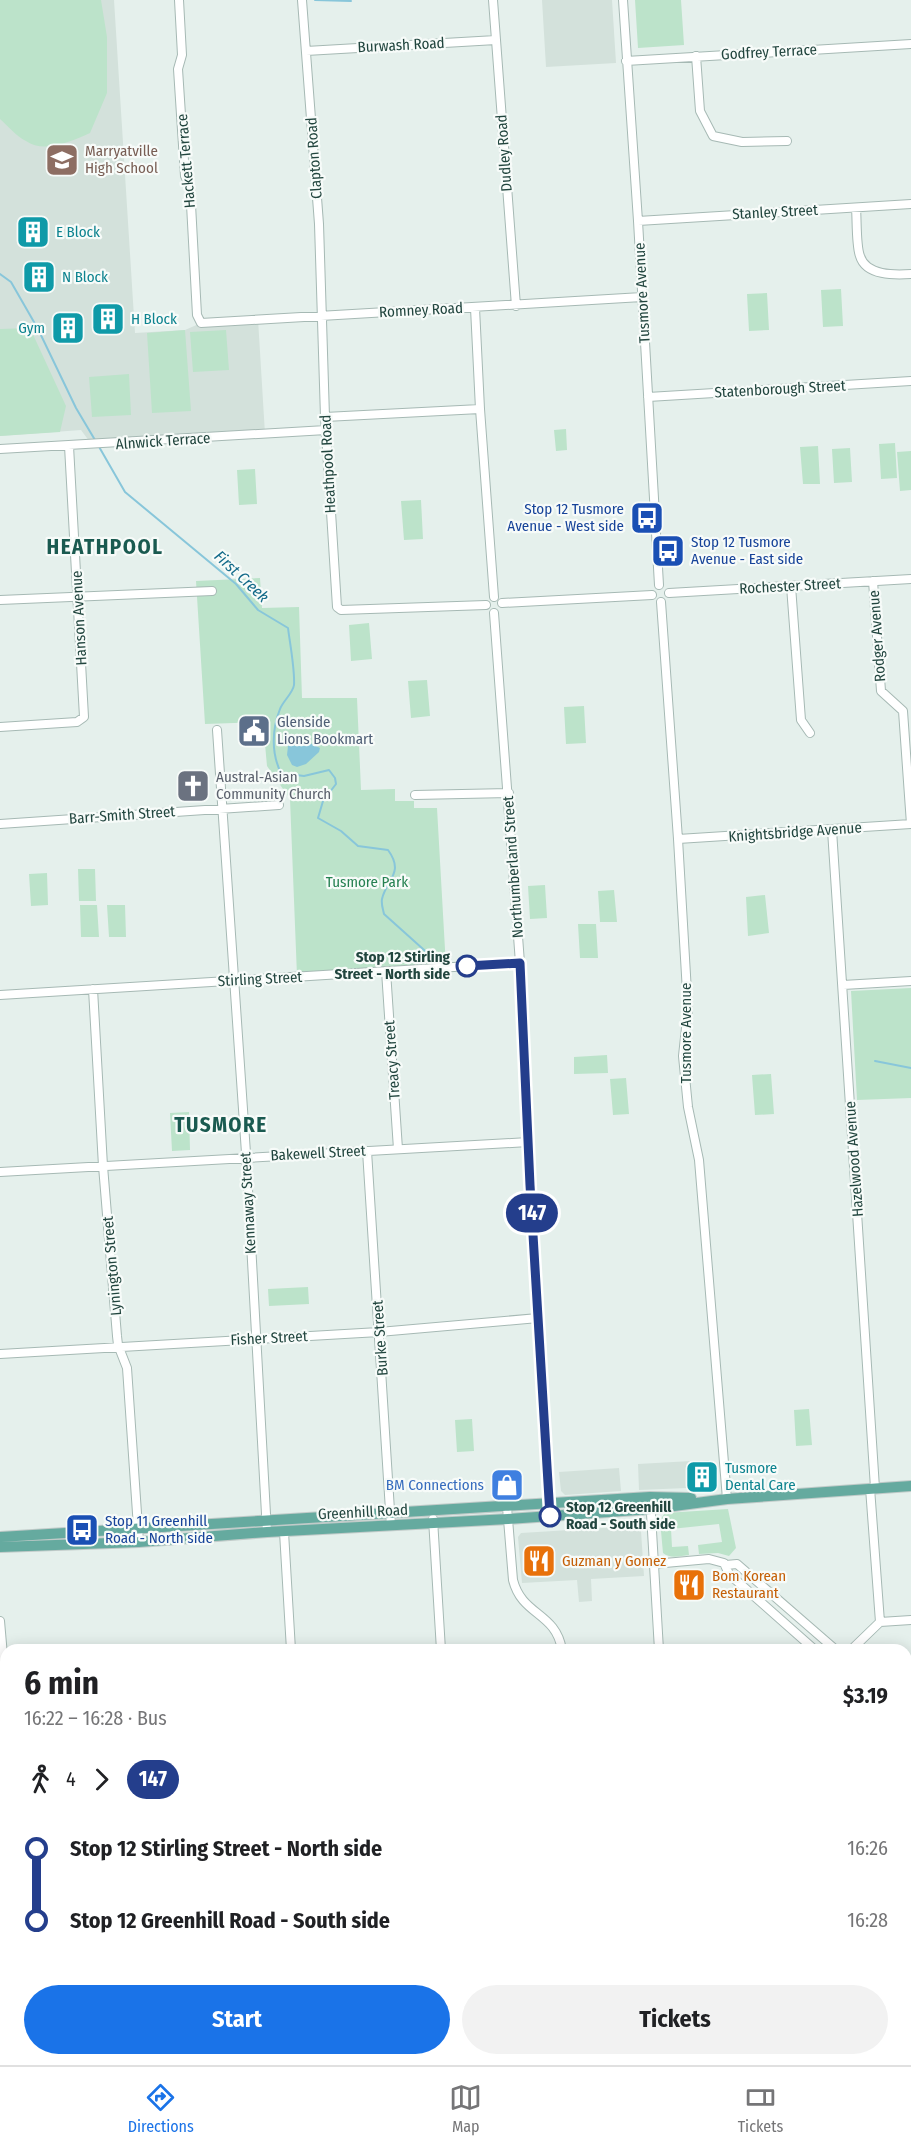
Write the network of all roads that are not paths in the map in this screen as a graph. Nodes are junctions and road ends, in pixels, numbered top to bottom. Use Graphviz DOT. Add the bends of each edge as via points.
graph roads {
  1 [pos="179,0"];
  2 [pos="302,0"];
  3 [pos="493,0"];
  4 [pos="623,0"];
  5 [pos="496,40"];
  6 [pos="911,44"];
  7 [pos="306,51"];
  8 [pos="696,56"];
  9 [pos="627,60"];
  10 [pos="787,141"];
  11 [pos="911,204"];
  12 [pos="856,208"];
  13 [pos="638,220"];
  14 [pos="911,274"];
  15 [pos="642,297"];
  16 [pos="516,306"];
  17 [pos="476,308"];
  18 [pos="323,315"];
  19 [pos="201,323"];
  20 [pos="911,381"];
  21 [pos="648,397"];
  22 [pos="480,410"];
  23 [pos="325,417"];
  24 [pos="326,430"];
  25 [pos="69,446"];
  26 [pos="0,449"];
  27 [pos="911,579"];
  28 [pos="873,581"];
  29 [pos="659,585"];
  30 [pos="791,586"];
  31 [pos="212,591"];
  32 [pos="669,593"];
  33 [pos="652,595"];
  34 [pos="78,596"];
  35 [pos="494,597"];
  36 [pos="0,600"];
  37 [pos="502,603"];
  38 [pos="661,603"];
  39 [pos="486,605"];
  40 [pos="494,613"];
  41 [pos="0,727"];
  42 [pos="217,730"];
  43 [pos="810,733"];
  44 [pos="509,793"];
  45 [pos="415,795"];
  46 [pos="279,805"];
  47 [pos="222,809"];
  48 [pos="0,824"];
  49 [pos="911,824"];
  50 [pos="832,830"];
  51 [pos="678,839"];
  52 [pos="520,963"];
  53 [pos="386,971"];
  54 [pos="233,980"];
  55 [pos="911,981"];
  56 [pos="843,985"];
  57 [pos="93,989"];
  58 [pos="0,995"];
  59 [pos="528,1142"];
  60 [pos="399,1149"];
  61 [pos="368,1150"];
  62 [pos="246,1157"];
  63 [pos="103,1166"];
  64 [pos="0,1172"];
  65 [pos="538,1318"];
  66 [pos="379,1332"];
  67 [pos="256,1339"];
  68 [pos="118,1345"];
  69 [pos="0,1354"];
  70 [pos="911,1486"];
  71 [pos="873,1488"];
  72 [pos="650,1497"];
  73 [pos="727,1499"];
  74 [pos="507,1507"];
  75 [pos="651,1509"];
  76 [pos="549,1510"];
  77 [pos="432,1512"];
  78 [pos="390,1514"];
  79 [pos="508,1519"];
  80 [pos="266,1520"];
  81 [pos="433,1524"];
  82 [pos="391,1526"];
  83 [pos="138,1529"];
  84 [pos="267,1532"];
  85 [pos="284,1532"];
  86 [pos="0,1537"];
  87 [pos="139,1542"];
  88 [pos="0,1547"];
  89 [pos="654,1564"];
  90 [pos="726,1565"];
  91 [pos="761,1584"];
  92 [pos="753,1594"];
  93 [pos="911,1620"];
  94 [pos="0,1621"];
  95 [pos="880,1622"];
  96 [pos="2,1644"];
  97 [pos="291,1644"];
  98 [pos="441,1644"];
  99 [pos="560,1644"];
  100 [pos="659,1644"];
  101 [pos="808,1644"];
  102 [pos="829,1644"];
  103 [pos="857,1644"];
  1 -- 19 [label="street, Hackett Terrace" via="182,55 178,69 185,176 189,186 197,315"];
  2 -- 7 [label="street, Clapton Road"];
  3 -- 5 [label="street, Dudley Road"];
  4 -- 9 [label="street, Tusmore Avenue"];
  5 -- 7 [label="street, Burwash Road"];
  5 -- 16 [label="street, Dudley Road"];
  6 -- 8 [label="street, Godfrey Terrace"];
  7 -- 18 [label="street, Clapton Road"];
  8 -- 9 [label="street, Godfrey Terrace"];
  8 -- 10 [label="street" via="700,111 713,136 742,142"];
  9 -- 13 [label="street, Tusmore Avenue"];
  11 -- 12 [label="street, Stanley Street"];
  12 -- 13 [label="street, Stanley Street"];
  12 -- 14 [label="street" via="860,257 866,265 884,275"];
  13 -- 15 [label="street, Tusmore Avenue"];
  15 -- 16 [label="street, Romney Road"];
  15 -- 21 [label="street, Tusmore Avenue"];
  16 -- 17 [label="street, Romney Road"];
  17 -- 18 [label="street, Romney Road"];
  17 -- 22 [label="street"];
  18 -- 19 [label="street, Romney Road"];
  18 -- 23 [label="street, Heathpool Road"];
  20 -- 21 [label="street, Statenborough Street"];
  21 -- 29 [label="street, Tusmore Avenue"];
  22 -- 23 [label="street"];
  22 -- 35 [label="street"];
  23 -- 24 [label="street, Heathpool Road"];
  24 -- 25 [label="street, Alnwick Terrace"];
  24 -- 39 [label="street, Heathpool Road" via="337,607 341,610"];
  25 -- 26 [label="street, Alnwick Terrace"];
  25 -- 34 [label="street, Hanson Avenue"];
  27 -- 28 [label="street, Rochester Street"];
  28 -- 30 [label="street, Rochester Street"];
  28 -- 49 [label="street, Rodger Avenue" via="881,691 903,711"];
  29 -- 32 [label="street"];
  29 -- 33 [label="street"];
  30 -- 32 [label="street, Rochester Street"];
  30 -- 43 [label="street" via="801,720"];
  31 -- 34 [label="street"];
  32 -- 38 [label="street"];
  33 -- 37 [label="street"];
  33 -- 38 [label="street"];
  34 -- 36 [label="street"];
  34 -- 41 [label="street, Hanson Avenue" via="84,717 77,722"];
  35 -- 37 [label="street"];
  35 -- 39 [label="street"];
  37 -- 40 [label="street"];
  38 -- 51 [label="street, Tusmore Avenue"];
  39 -- 40 [label="street"];
  40 -- 44 [label="street, Northumberland Street"];
  42 -- 47 [label="street, Kennaway Street"];
  44 -- 45 [label="street"];
  44 -- 52 [label="street, Northumberland Street"];
  46 -- 47 [label="street, Barr-Smith Street"];
  47 -- 48 [label="street, Barr-Smith Street"];
  47 -- 54 [label="street, Kennaway Street"];
  49 -- 50 [label="street, Knightsbridge Avenue"];
  50 -- 51 [label="street, Knightsbridge Avenue"];
  50 -- 56 [label="street, Hazelwood Avenue"];
  51 -- 73 [label="street, Tusmore Avenue" via="688,1009 683,1056 699,1161"];
  52 -- 53 [label="street, Stirling Street"];
  52 -- 59 [label="street, Northumberland Street"];
  53 -- 54 [label="street, Stirling Street"];
  53 -- 60 [label="street, Treacy Street"];
  54 -- 57 [label="street, Stirling Street"];
  54 -- 62 [label="street, Kennaway Street"];
  55 -- 56 [label="street"];
  56 -- 71 [label="street, Hazelwood Avenue"];
  57 -- 58 [label="street, Stirling Street"];
  57 -- 63 [label="street, Lynington Street"];
  59 -- 60 [label="street, Bakewell Street"];
  59 -- 65 [label="street, Northumberland Street"];
  60 -- 61 [label="street, Bakewell Street"];
  61 -- 62 [label="street, Bakewell Street"];
  61 -- 66 [label="street, Burke Street"];
  62 -- 63 [label="street, Bakewell Street"];
  62 -- 67 [label="street, Kennaway Street"];
  63 -- 64 [label="street, Bakewell Street"];
  63 -- 68 [label="street, Lynington Street"];
  65 -- 66 [label="street, Fisher Street"];
  65 -- 76 [label="street, Northumberland Street"];
  66 -- 67 [label="street, Fisher Street"];
  66 -- 78 [label="street, Burke Street"];
  67 -- 68 [label="street, Fisher Street"];
  67 -- 80 [label="street, Kennaway Street"];
  68 -- 69 [label="street, Fisher Street"];
  68 -- 83 [label="street, Lynington Street" via="127,1368"];
  70 -- 71 [label="main road, Greenhill Road"];
  71 -- 73 [label="main road, Greenhill Road"];
  71 -- 95 [label="street, Hazelwood Avenue"];
  72 -- 73 [label="main road, Greenhill Road"];
  72 -- 75 [label="street"];
  72 -- 76 [label="main road, Greenhill Road"];
  73 -- 75 [label="main road, Greenhill Road"];
  74 -- 76 [label="main road, Greenhill Road"];
  74 -- 77 [label="main road, Greenhill Road"];
  74 -- 79 [label="street"];
  75 -- 76 [label="main road, Greenhill Road"];
  75 -- 89 [label="street"];
  76 -- 79 [label="main road, Greenhill Road"];
  77 -- 78 [label="main road, Greenhill Road"];
  77 -- 81 [label="street"];
  78 -- 80 [label="main road, Greenhill Road"];
  78 -- 82 [label="street, Burke Street"];
  79 -- 81 [label="main road, Greenhill Road"];
  79 -- 99 [label="street" via="517,1592 526,1606 551,1624"];
  80 -- 83 [label="main road, Greenhill Road"];
  80 -- 84 [label="street, Kennaway Street"];
  81 -- 82 [label="main road, Greenhill Road"];
  81 -- 98 [label="street"];
  82 -- 85 [label="main road, Greenhill Road"];
  83 -- 86 [label="main road, Greenhill Road"];
  83 -- 87 [label="street, Lynington Street"];
  84 -- 85 [label="main road, Greenhill Road"];
  84 -- 87 [label="main road, Greenhill Road"];
  85 -- 97 [label="street"];
  87 -- 88 [label="main road, Greenhill Road"];
  89 -- 90 [label="street" via="709,1559"];
  89 -- 100 [label="street"];
  90 -- 91 [label="street" via="737,1564"];
  90 -- 92 [label="street" via="729,1574"];
  91 -- 92 [label="street"];
  91 -- 102 [label="street"];
  92 -- 101 [label="street"];
  93 -- 95 [label="street"];
  94 -- 96 [label="street"];
  95 -- 103 [label="street"];
}
